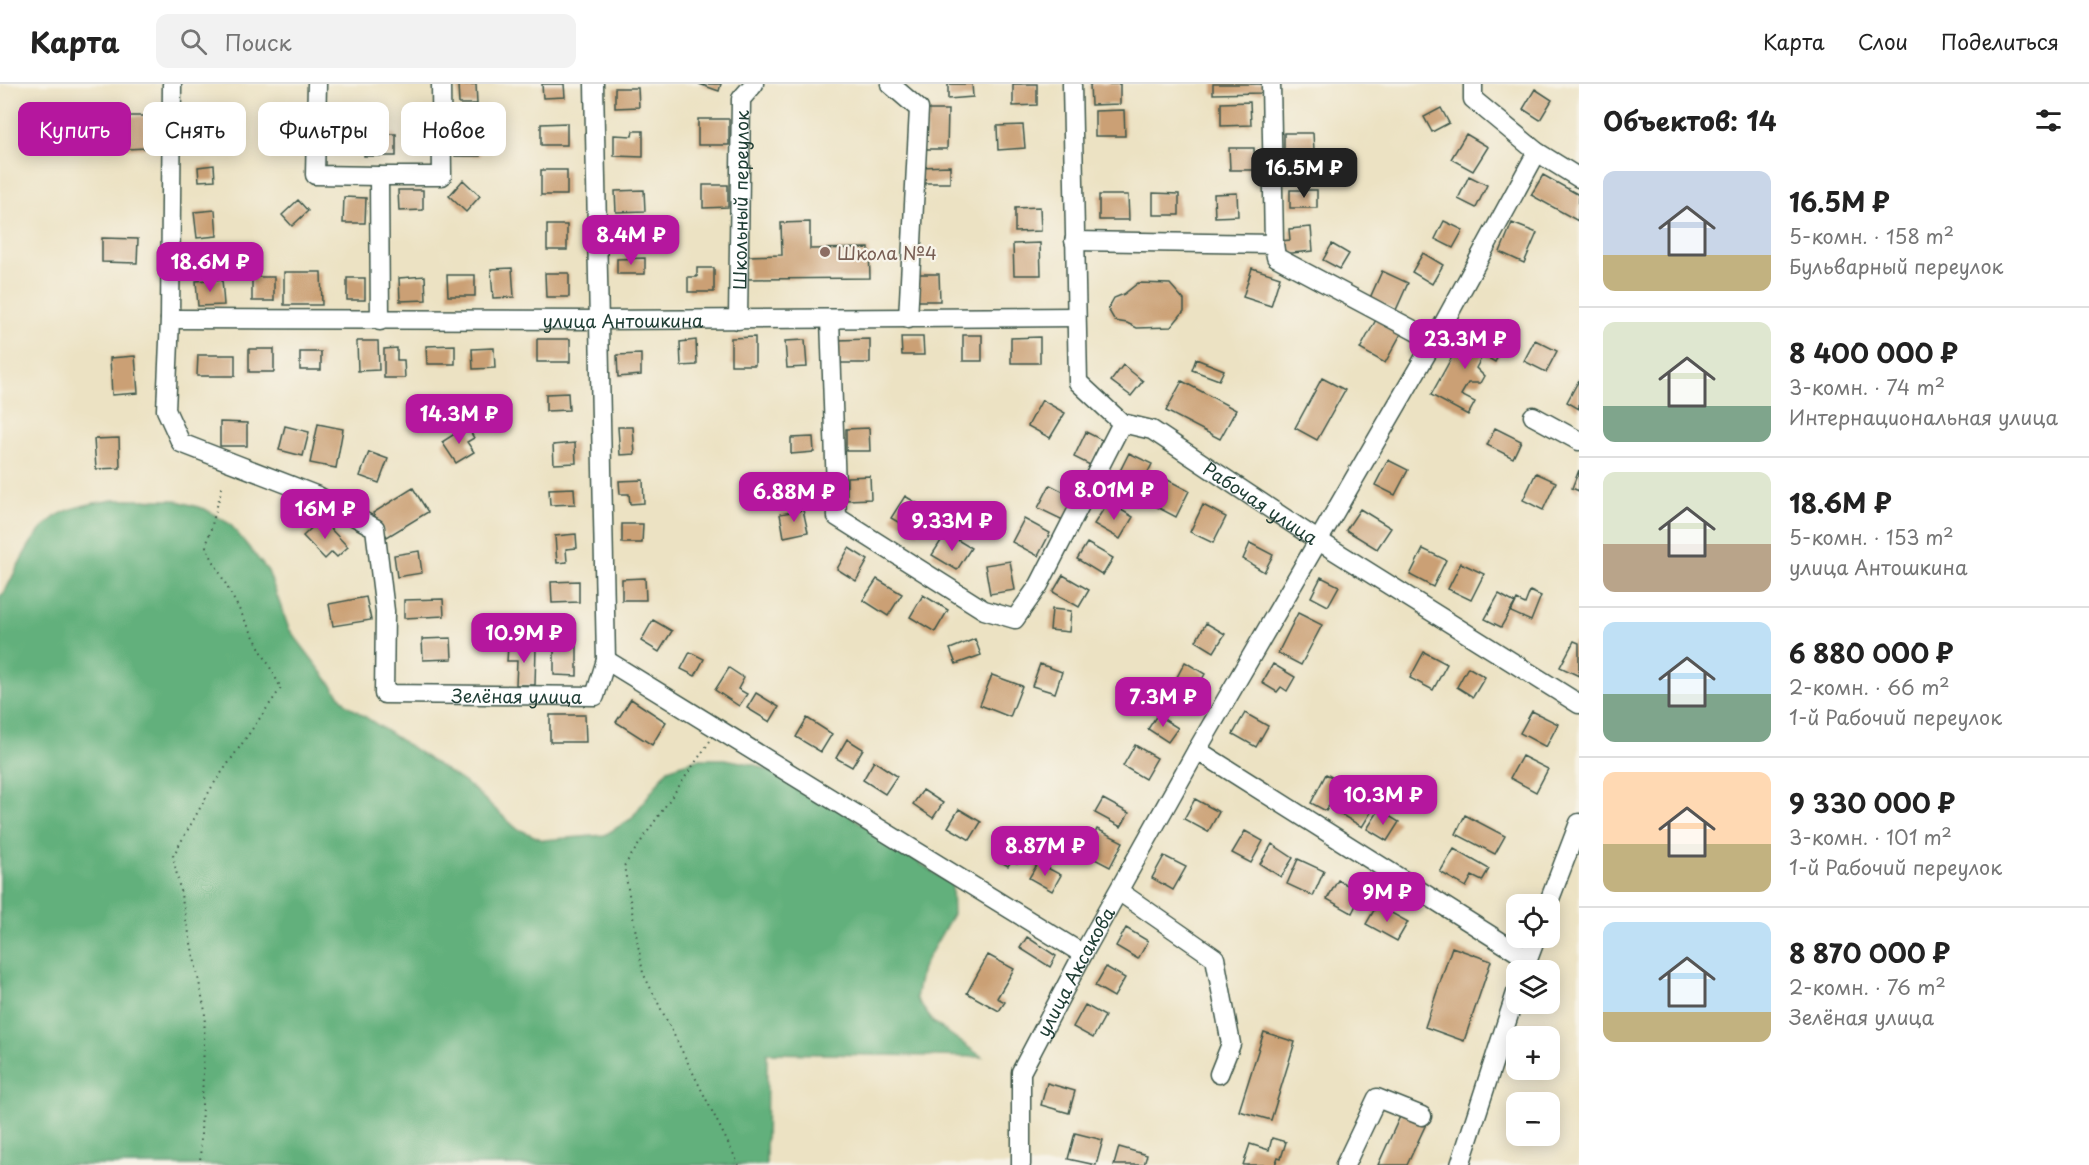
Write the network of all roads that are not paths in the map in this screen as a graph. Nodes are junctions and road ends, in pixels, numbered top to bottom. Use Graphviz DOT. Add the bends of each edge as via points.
graph roads {
  1 [pos="172,84"];
  2 [pos="317,84"];
  3 [pos="441,84"];
  4 [pos="594,84"];
  5 [pos="754,84"];
  6 [pos="890,84"];
  7 [pos="1072,84"];
  8 [pos="1271,84"];
  9 [pos="1473,84"];
  10 [pos="1538,152"];
  11 [pos="379,176"];
  12 [pos="1579,178"];
  13 [pos="1074,241"];
  14 [pos="1274,244"];
  15 [pos="1076,317"];
  16 [pos="170,319"];
  17 [pos="830,319"];
  18 [pos="908,319"];
  19 [pos="599,320"];
  20 [pos="738,320"];
  21 [pos="380,321"];
  22 [pos="1434,341"];
  23 [pos="1533,416"];
  24 [pos="1122,423"];
  25 [pos="1579,441"];
  26 [pos="1319,540"];
  27 [pos="606,660"];
  28 [pos="1579,704"];
  29 [pos="1197,750"];
  30 [pos="1579,823"];
  31 [pos="1120,892"];
  32 [pos="1552,894"];
  33 [pos="1083,954"];
  34 [pos="1518,960"];
  35 [pos="1509,1014"];
  36 [pos="1219,1074"];
  37 [pos="1422,1116"];
  38 [pos="1021,1165"];
  39 [pos="1345,1165"];
  40 [pos="1460,1165"];
  1 -- 16 [label="street"];
  2 -- 11 [label="street" via="315,175"];
  3 -- 11 [label="street" via="442,176"];
  4 -- 19 [label="street"];
  5 -- 20 [label="street, Школьный переулок" via="741,99"];
  6 -- 18 [label="street" via="919,109"];
  7 -- 13 [label="street, Рабочая улица"];
  8 -- 14 [label="street"];
  9 -- 10 [label="street" via="1473,99"];
  10 -- 12 [label="street"];
  10 -- 22 [label="street, улица Аксакова"];
  11 -- 21 [label="street"];
  13 -- 14 [label="street"];
  13 -- 15 [label="street, Рабочая улица"];
  14 -- 22 [label="street" via="1276,257"];
  15 -- 18 [label="street, улица Антошкина"];
  15 -- 24 [label="street, Рабочая улица" via="1078,382"];
  16 -- 21 [label="street, улица Антошкина"];
  16 -- 27 [label="street, Зелёная улица" via="166,410 181,443 318,496 375,528 385,611 384,694 595,696"];
  17 -- 18 [label="street, улица Антошкина"];
  17 -- 20 [label="street, улица Антошкина"];
  17 -- 24 [label="street" via="837,517 984,610 1016,619 1039,585"];
  19 -- 20 [label="street, улица Антошкина"];
  19 -- 21 [label="street, улица Антошкина"];
  19 -- 27 [label="street"];
  22 -- 26 [label="street, улица Аксакова"];
  23 -- 25 [label="street"];
  24 -- 26 [label="street, Рабочая улица" via="1152,430"];
  26 -- 28 [label="street, Рабочая улица"];
  26 -- 29 [label="street, улица Аксакова"];
  27 -- 33 [label="street"];
  29 -- 31 [label="street, улица Аксакова"];
  29 -- 34 [label="street"];
  30 -- 32 [label="street"];
  31 -- 33 [label="street, улица Аксакова"];
  31 -- 36 [label="street" via="1215,957 1231,1044"];
  33 -- 38 [label="street, улица Аксакова" via="1021,1072"];
  35 -- 40 [label="street"];
  37 -- 39 [label="street" via="1377,1098"];
}
